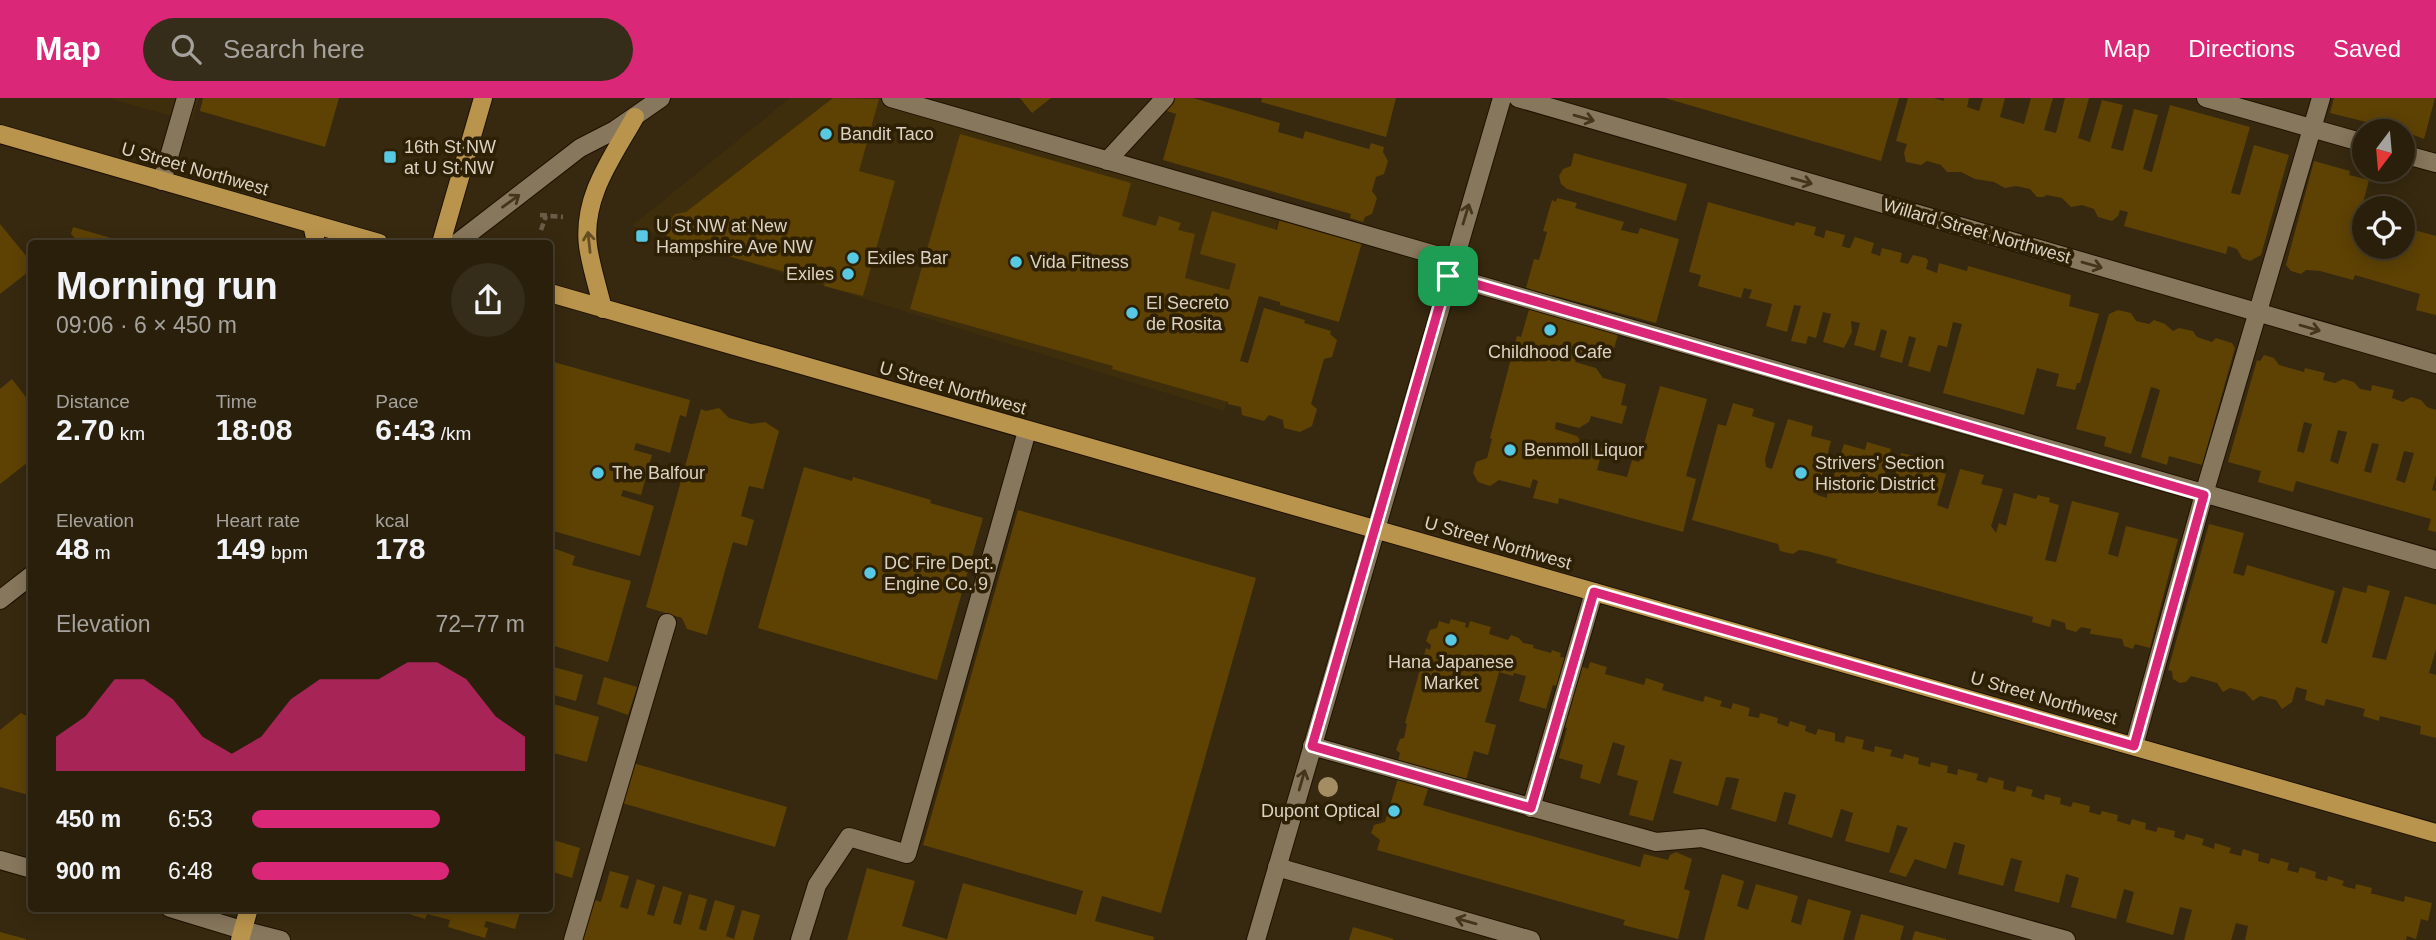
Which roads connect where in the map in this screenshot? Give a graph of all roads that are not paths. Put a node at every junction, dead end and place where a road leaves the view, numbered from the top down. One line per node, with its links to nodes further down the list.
1 (186, 98): 17 (street)
2 (483, 98): 21 (main road)
3 (661, 98): 10 (street)
4 (891, 98): 15 (street)
5 (1165, 98): 15 (street)
6 (1502, 98): 23 (street, one-way to 6)
7 (1518, 98): 26 (street, Willard Street Northwest, one-way to 26)
8 (2206, 98): 11 (street)
9 (2321, 98): 11 (street)
10 (635, 117): 22 (street, one-way to 10); 25 (main road, one-way to 10)
11 (2312, 128): 13 (street); 26 (street)
12 (0, 134): 17 (main road, U Street Northwest)
13 (2352, 140)
14 (2415, 157): 16 (street)
15 (1107, 161): 23 (street)
16 (2436, 163)
17 (162, 181): 18 (main road, U Street Northwest)
18 (312, 224): 19 (main road); 20 (main road, U Street Northwest)
19 (315, 240)
20 (368, 240)
21 (442, 240)
22 (461, 240)
23 (1450, 268): 29 (street); 30 (street)
24 (553, 294): 25 (main road, U Street Northwest)
25 (603, 309): 28 (main road, U Street Northwest)
26 (2258, 313): 27 (street, Willard Street Northwest, one-way to 27); 29 (street)
27 (2436, 364)
28 (1027, 431): 30 (main road, U Street Northwest); 48 (street)
29 (2204, 495): 31 (street); 37 (street)
30 (1374, 530): 33 (main road, U Street Northwest); 36 (street)
31 (2436, 560)
32 (28, 578): 34 (street)
33 (1594, 592): 37 (main road, U Street Northwest); 38 (street)
34 (0, 600)
35 (667, 623): 47 (street)
36 (1312, 746): 38 (street); 41 (street, one-way to 36)
37 (2134, 746): 39 (main road, U Street Northwest)
38 (1531, 808): 51 (street)
39 (2436, 833)
40 (0, 860): 42 (street)
41 (1277, 867): 49 (street); 50 (street, one-way to 41)
42 (28, 868)
43 (181, 912): 45 (street)
44 (247, 912): 45 (main road)
45 (241, 935): 46 (street)
46 (281, 940)
47 (573, 940)
48 (800, 940)
49 (1256, 940)
50 (1531, 940)
51 (2066, 940)

